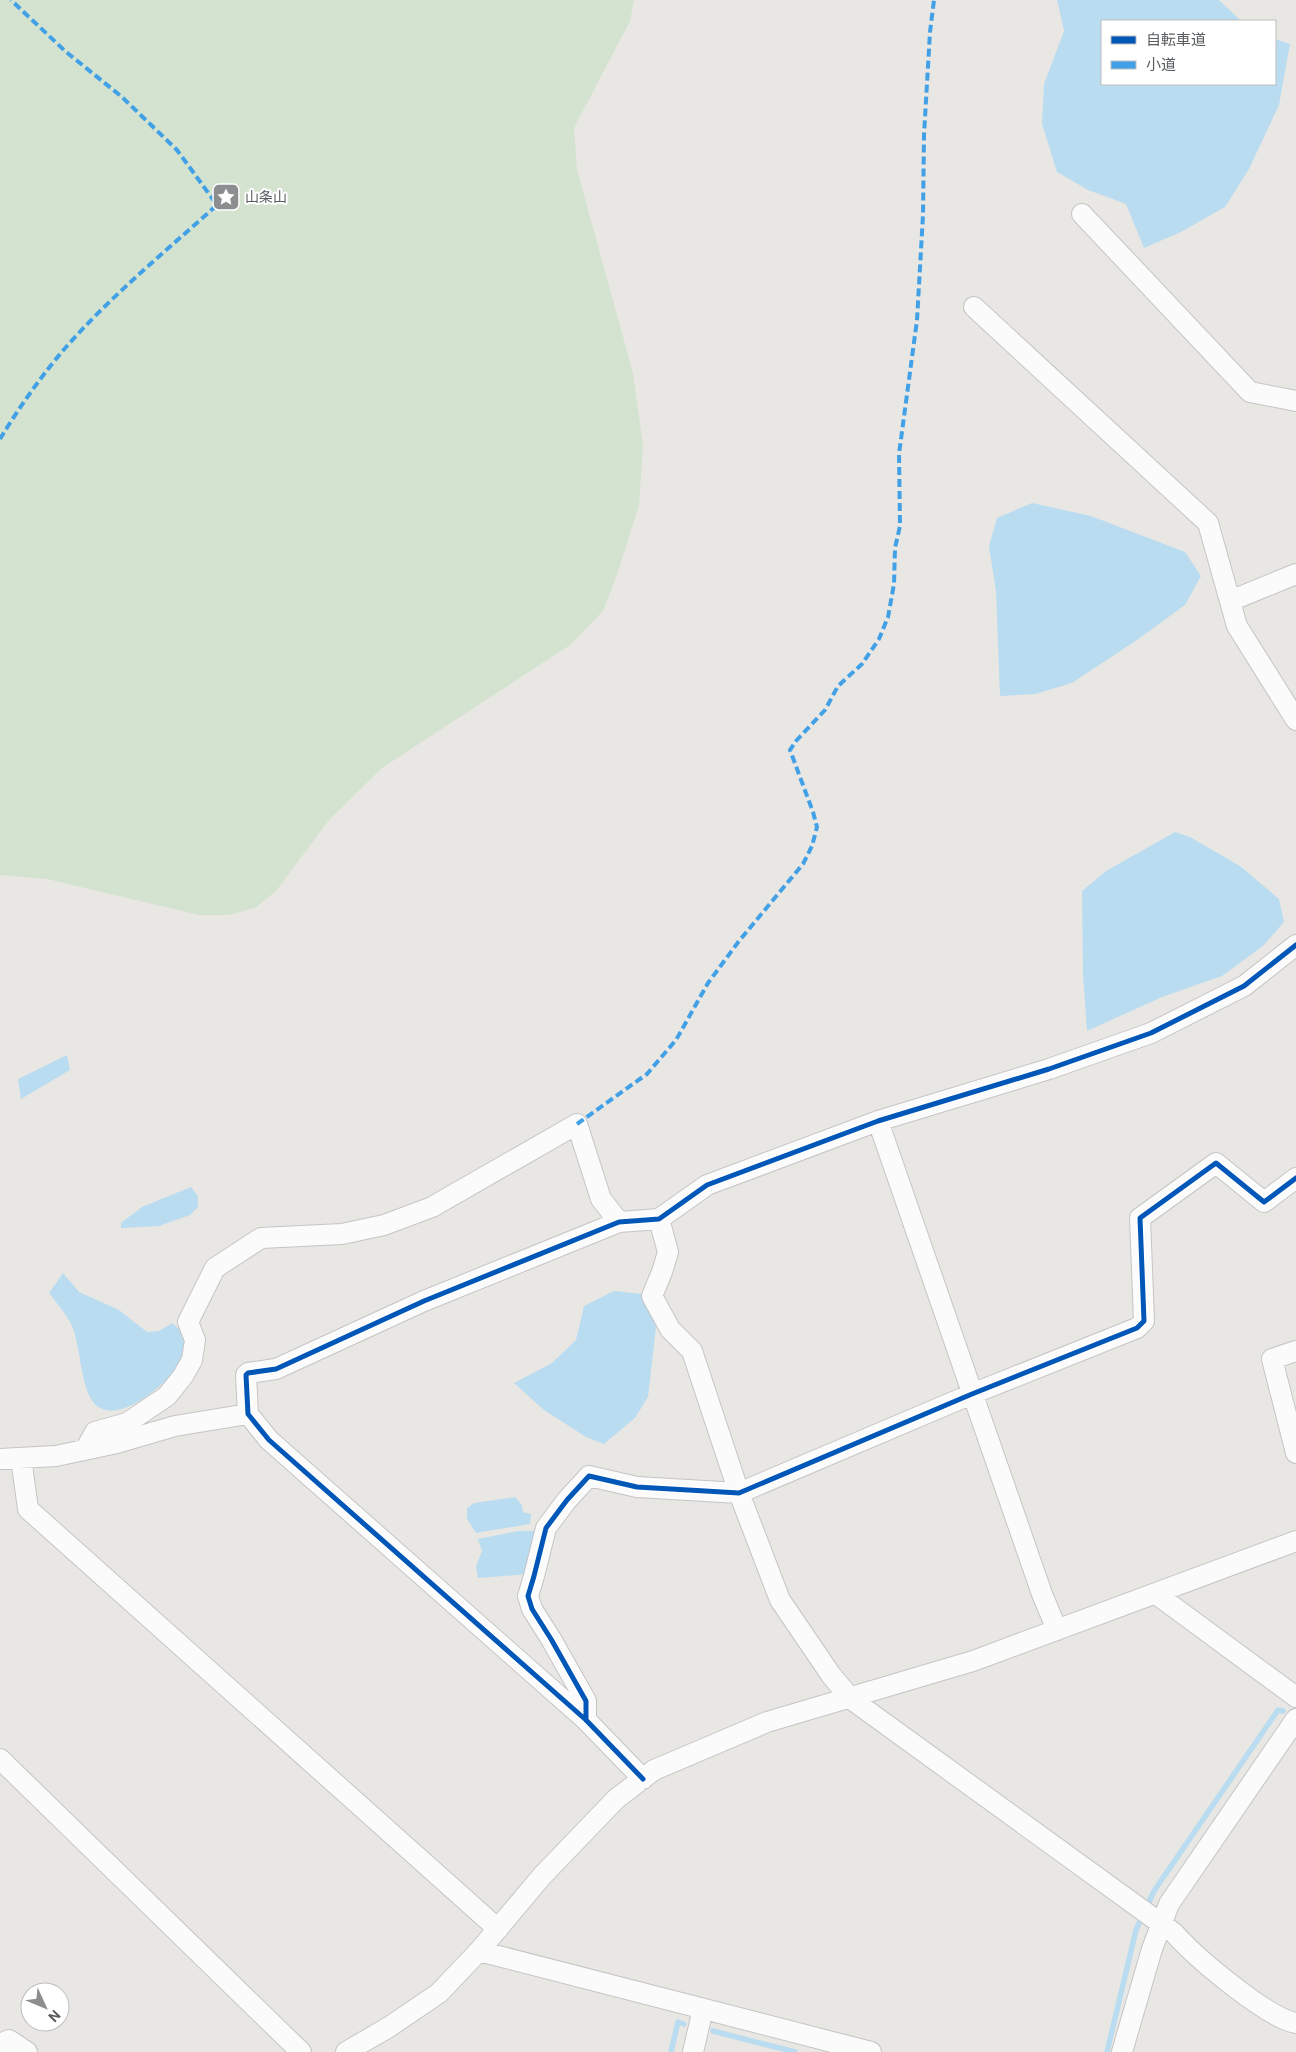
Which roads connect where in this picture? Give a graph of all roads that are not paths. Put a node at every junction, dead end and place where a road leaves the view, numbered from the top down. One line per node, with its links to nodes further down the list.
1 (1082, 214): 3 (street)
2 (974, 307): 5 (street)
3 (1296, 401)
4 (1296, 574): 5 (street)
5 (1230, 601): 6 (street)
6 (1296, 720)
7 (1296, 946): 8 (street)
8 (878, 1121): 10 (street); 13 (street)
9 (1296, 1178): 13 (street)
10 (659, 1219): 11 (street); 19 (street)
11 (619, 1222): 14 (street); 15 (street)
12 (1296, 1351): 16 (street)
13 (972, 1394): 19 (street); 22 (street)
14 (248, 1414): 15 (street); 26 (street)
15 (85, 1450): 17 (street)
16 (1296, 1453)
17 (21, 1458): 18 (street); 30 (street)
18 (0, 1459)
19 (739, 1493): 24 (street); 26 (street)
20 (1296, 1541): 21 (street)
21 (1156, 1594): 22 (street); 23 (street)
22 (1057, 1630): 24 (street)
23 (1296, 1697)
24 (851, 1699): 28 (street); 29 (street)
25 (1296, 1719): 29 (street)
26 (586, 1720): 28 (street)
27 (0, 1759): 36 (street)
28 (643, 1778): 30 (street)
29 (1158, 1922): 33 (street); 40 (street)
30 (498, 1929): 31 (street)
31 (479, 1951): 32 (street); 37 (street)
32 (703, 2009): 38 (street); 39 (street)
33 (1296, 2022)
34 (0, 2044): 35 (street)
35 (27, 2052)
36 (301, 2052)
37 (346, 2052)
38 (693, 2052)
39 (871, 2052)
40 (1122, 2052)

